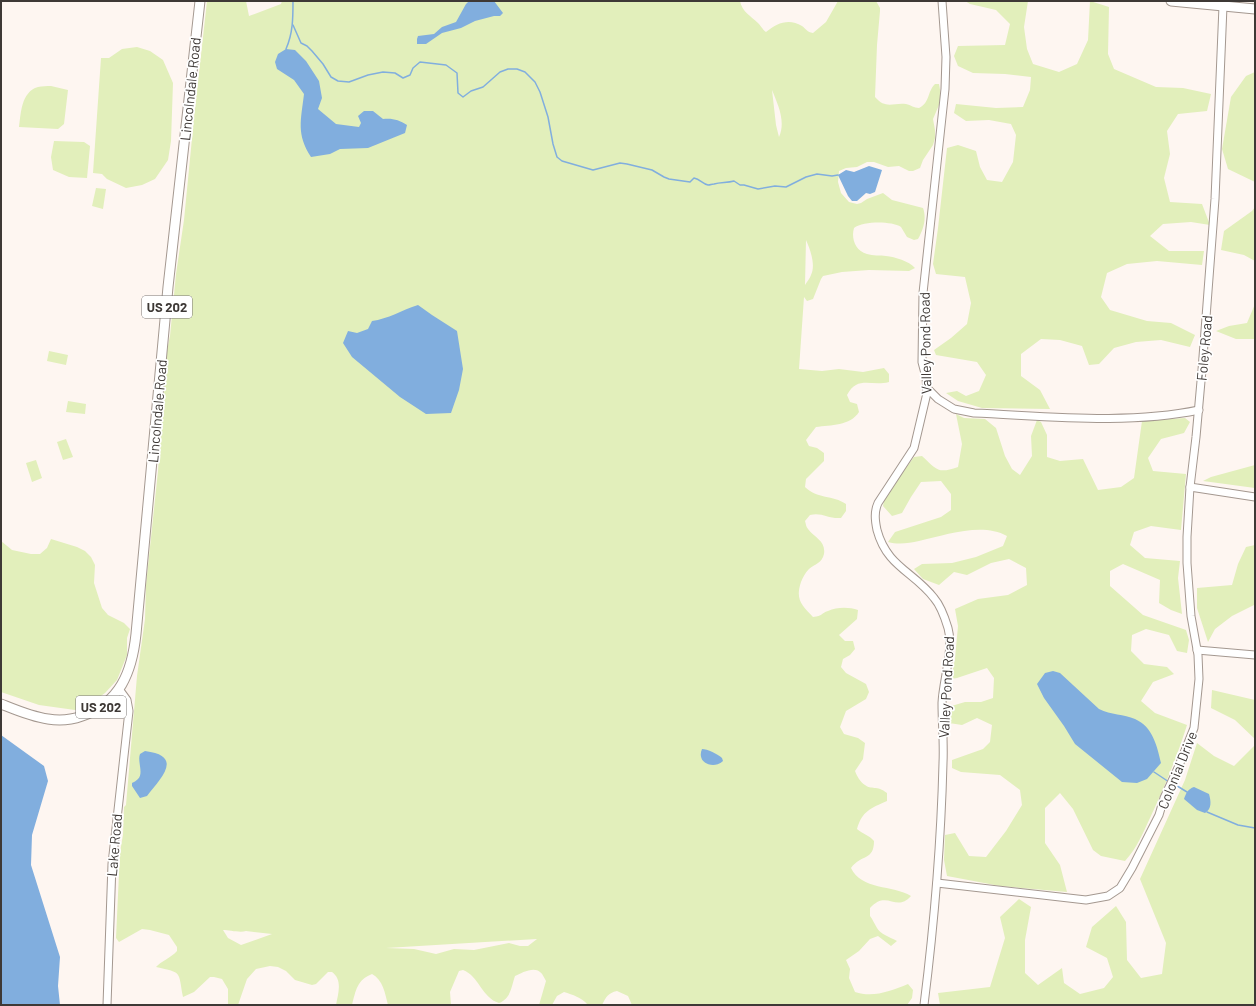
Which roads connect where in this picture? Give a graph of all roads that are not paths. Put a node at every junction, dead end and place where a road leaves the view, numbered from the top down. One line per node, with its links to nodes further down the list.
1 (200, 1): 12 (main road, Lincolndale Road / US 202)
2 (942, 1): 6 (street, Valley Pond Road)
3 (1171, 1): 4 (main road)
4 (1223, 6): 5 (main road); 7 (street, Foley Road)
5 (1255, 9)
6 (927, 388): 7 (street); 14 (street, Valley Pond Road)
7 (1199, 410): 8 (street, Colonial Drive)
8 (1190, 487): 9 (street); 10 (street, Colonial Drive)
9 (1255, 497)
10 (1197, 650): 11 (street); 14 (street, Colonial Drive)
11 (1255, 655)
12 (119, 689): 13 (main road, Lincolndale Road / US 202); 15 (street, Lake Road)
13 (1, 704)
14 (937, 883): 16 (street, Valley Pond Road)
15 (107, 1005)
16 (924, 1005)

